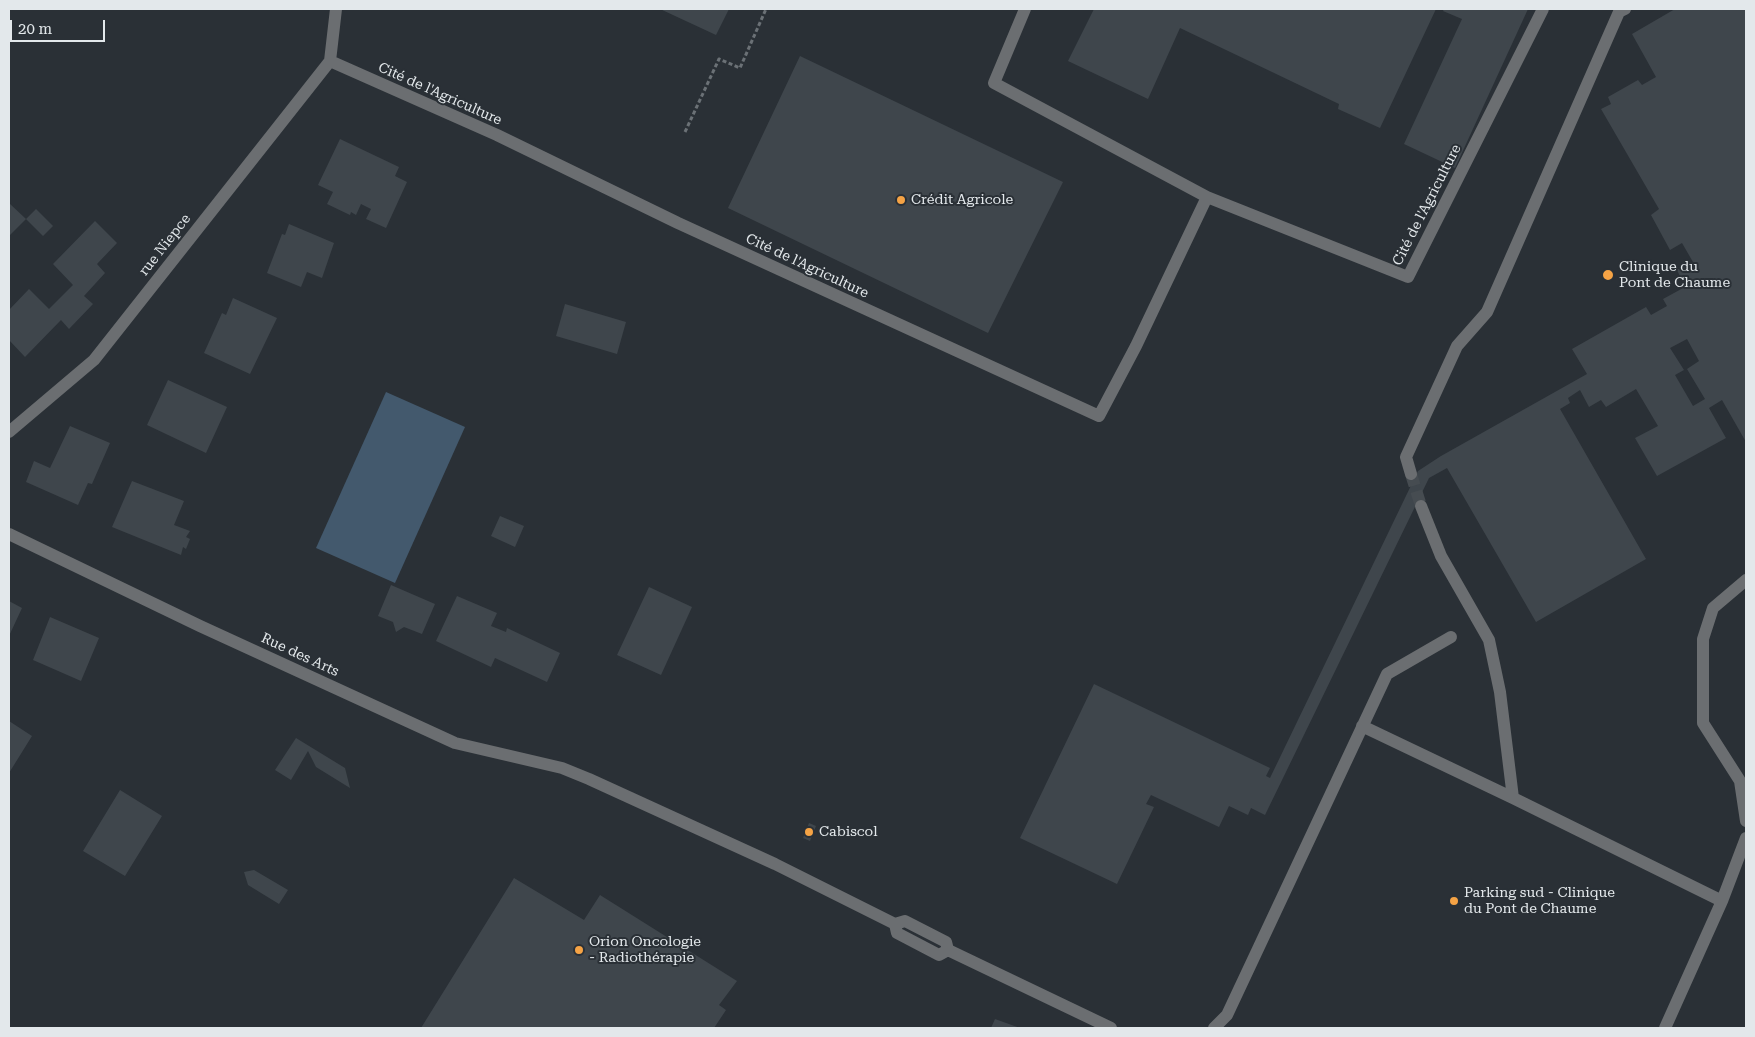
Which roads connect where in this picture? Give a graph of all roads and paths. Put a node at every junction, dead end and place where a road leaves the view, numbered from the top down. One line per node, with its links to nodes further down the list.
1 (336, 9): 6 (street)
2 (766, 9): 7 (path)
3 (1025, 9): 8 (street, Cité de l'Agriculture)
4 (1543, 9): 8 (street, Cité de l'Agriculture)
5 (1625, 9): 10 (street)
6 (330, 61): 8 (street, Cité de l'Agriculture); 9 (street, rue Niepce)
7 (685, 132)
8 (1207, 197)
9 (9, 432)
10 (1412, 474)
11 (1421, 506): 16 (street)
12 (9, 534): 20 (street, Rue des Arts)
13 (1746, 580): 17 (street)
14 (1451, 637): 15 (street)
15 (1362, 726): 16 (street); 21 (street)
16 (1513, 798): 19 (street)
17 (1746, 821)
18 (1746, 838): 19 (street)
19 (1722, 902): 22 (street)
20 (1111, 1028)
21 (1214, 1028)
22 (1665, 1028)

